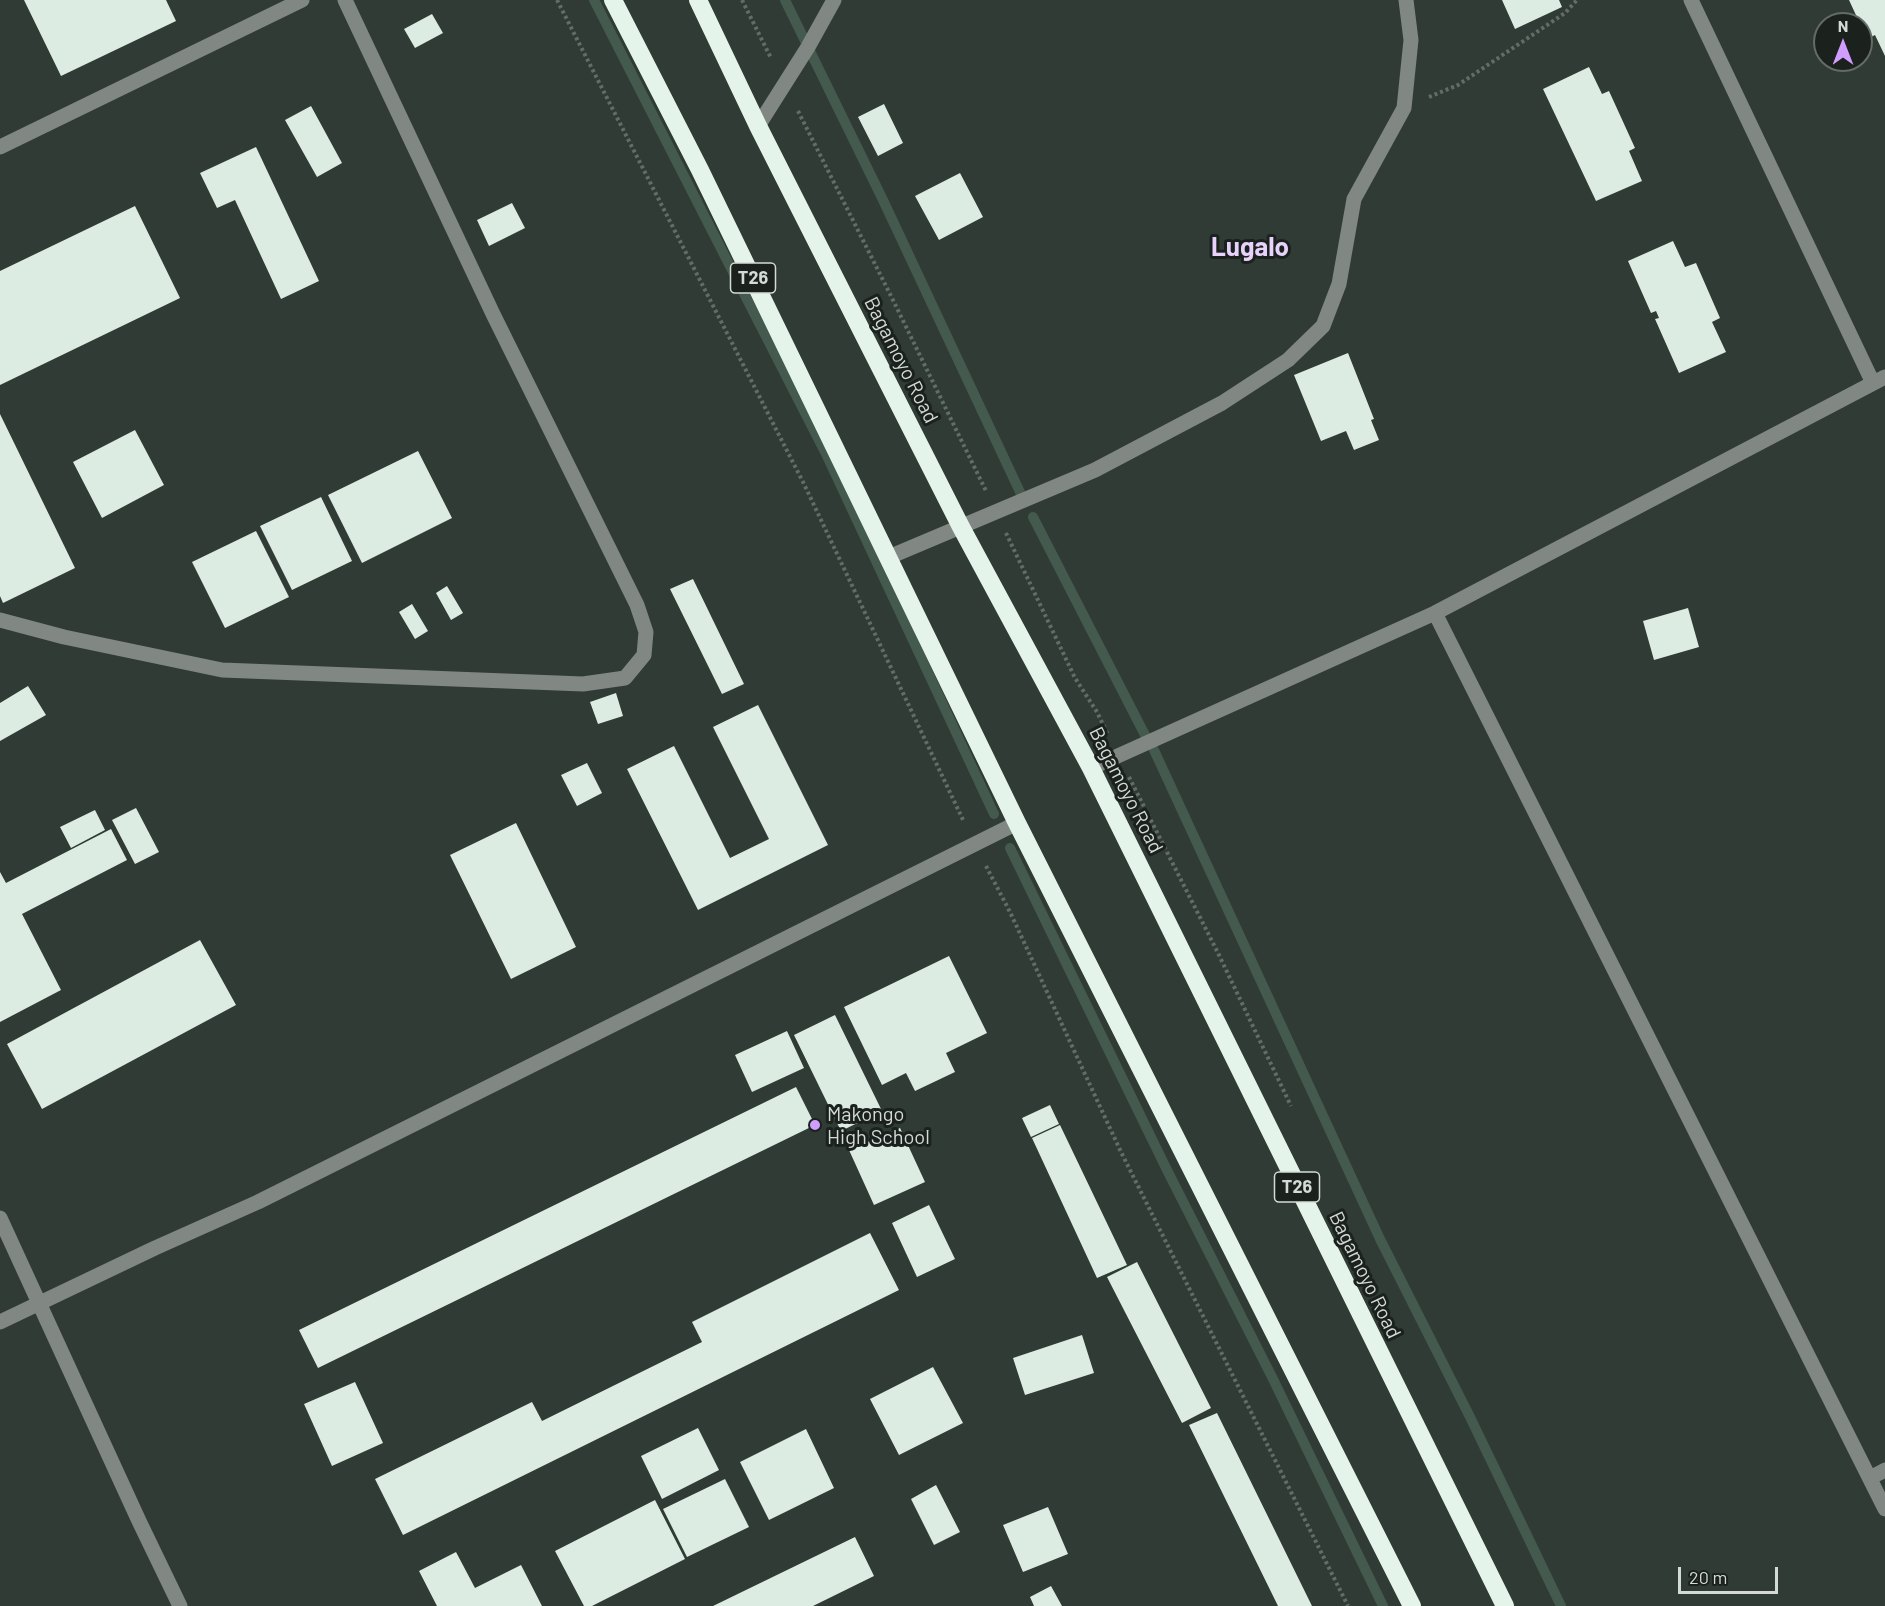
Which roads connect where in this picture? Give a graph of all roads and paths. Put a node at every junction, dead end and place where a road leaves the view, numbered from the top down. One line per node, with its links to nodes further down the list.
1 (302, 0): 14 (lane)
2 (345, 0): 20 (lane)
3 (557, 0): 24 (path)
4 (613, 0): 18 (highway, T26)
5 (698, 0): 13 (highway, Bagamoyo Road / T26)
6 (742, 0): 11 (path)
7 (834, 0): 11 (lane)
8 (1406, 0): 12 (lane)
9 (1577, 0): 12 (path)
10 (1691, 0): 15 (lane)
11 (785, 85): 13 (lane); 16 (path)
12 (1404, 108): 16 (lane)
13 (758, 126): 17 (highway, Bagamoyo Road / T26)
14 (0, 147)
15 (1879, 380): 19 (lane)
16 (997, 513): 17 (lane); 21 (path)
17 (961, 527): 18 (lane); 22 (highway, Bagamoyo Road / T26)
18 (889, 557): 23 (highway, T26)
19 (1435, 613): 21 (lane); 29 (lane)
20 (0, 620)
21 (1118, 755): 22 (lane)
22 (1091, 768): 34 (highway, Bagamoyo Road / T26)
23 (1017, 823): 24 (lane); 33 (highway, T26)
24 (974, 845): 26 (lane); 32 (path)
25 (0, 1218): 26 (lane)
26 (40, 1303): 27 (lane); 31 (lane)
27 (0, 1322)
28 (1885, 1470): 29 (lane)
29 (1870, 1478): 30 (lane)
30 (1885, 1509)
31 (180, 1606)
32 (1348, 1606)
33 (1412, 1606)
34 (1505, 1606)

